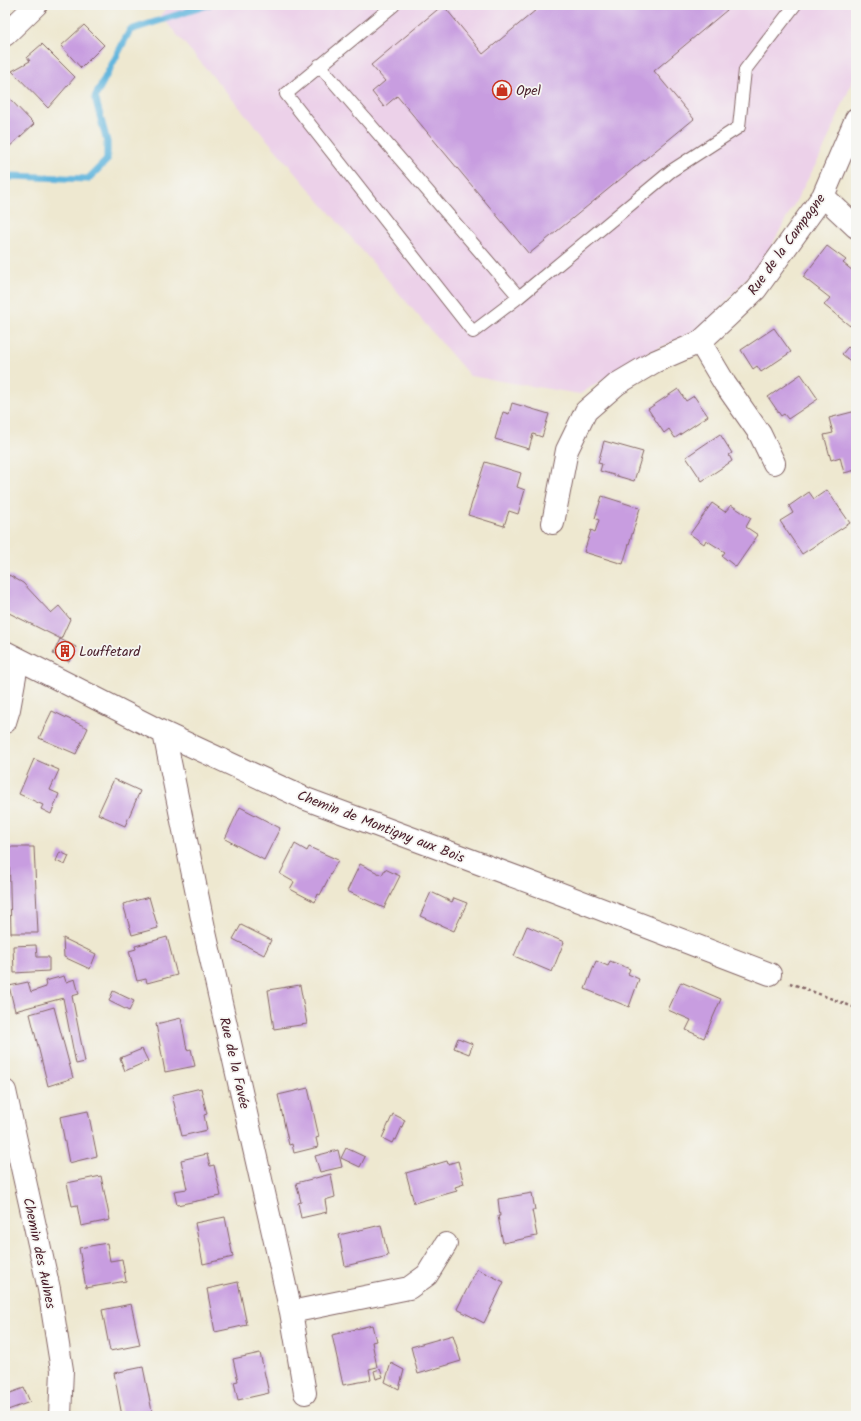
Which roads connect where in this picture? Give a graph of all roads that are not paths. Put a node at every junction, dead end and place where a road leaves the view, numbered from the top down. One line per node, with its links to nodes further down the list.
1 (36, 5): 4 (street)
2 (394, 5): 5 (lane)
3 (795, 5): 9 (lane)
4 (5, 35)
5 (319, 66): 9 (lane); 9 (lane)
6 (856, 119): 7 (street, Rue de la Campagne)
7 (823, 196): 8 (street); 10 (street, Rue de la Campagne)
8 (856, 227)
9 (519, 297)
10 (700, 342): 11 (street); 12 (street, Rue de la Campagne)
11 (774, 463)
12 (553, 523)
13 (11, 655): 14 (street); 15 (street, Chemin de Montigny aux Bois)
14 (5, 722)
15 (164, 733): 16 (street, Chemin de Montigny aux Bois); 19 (street, Rue de la Favée)
16 (770, 974)
17 (5, 1091): 21 (street, Chemin des Aulnes)
18 (446, 1244): 19 (street)
19 (291, 1312): 20 (street, Rue de la Favée)
20 (305, 1393)
21 (60, 1416)

